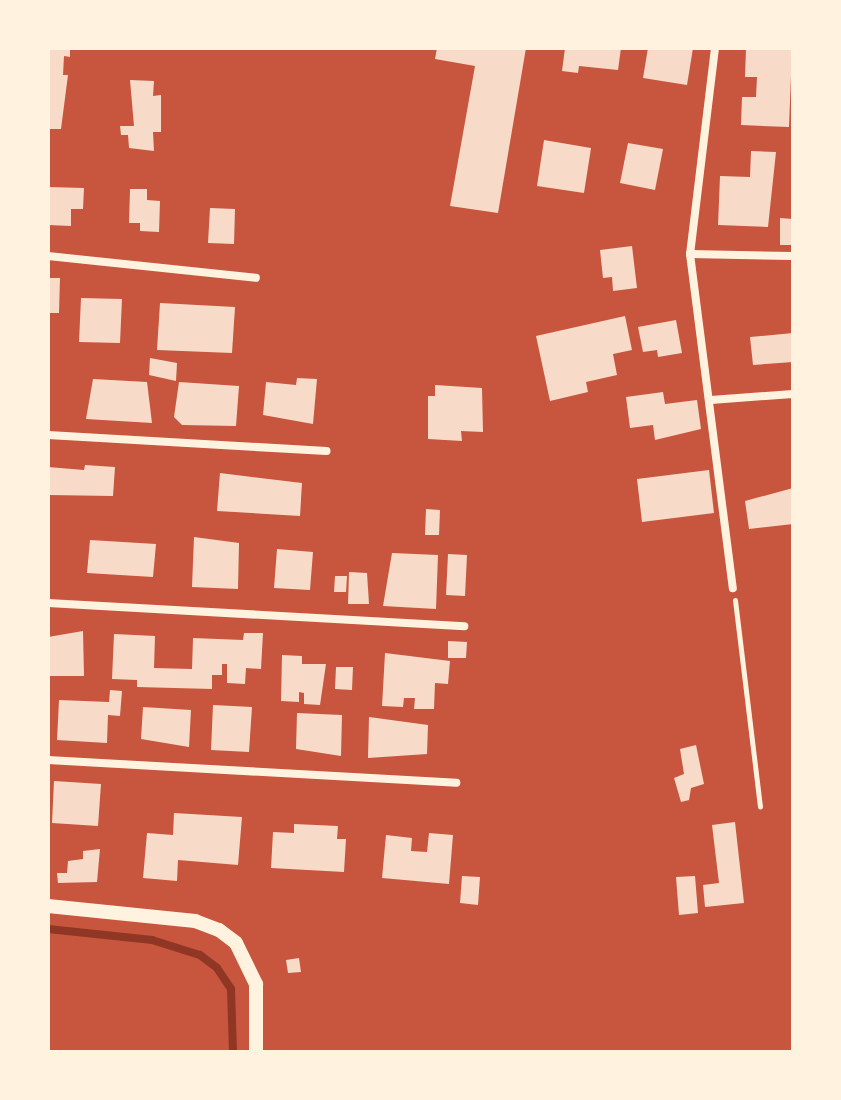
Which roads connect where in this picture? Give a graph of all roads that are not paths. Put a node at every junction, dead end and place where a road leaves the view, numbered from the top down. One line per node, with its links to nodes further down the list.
1 (715, 48): 2 (street)
2 (690, 254): 4 (street); 7 (street)
3 (48, 256): 5 (street)
4 (793, 256)
5 (256, 278)
6 (793, 394): 7 (street)
7 (711, 400): 10 (street)
8 (48, 435): 9 (street)
9 (327, 451)
10 (733, 588)
11 (48, 603): 12 (street)
12 (464, 626)
13 (48, 760): 14 (street)
14 (456, 783)
15 (48, 906): 16 (street)
16 (256, 1052)

